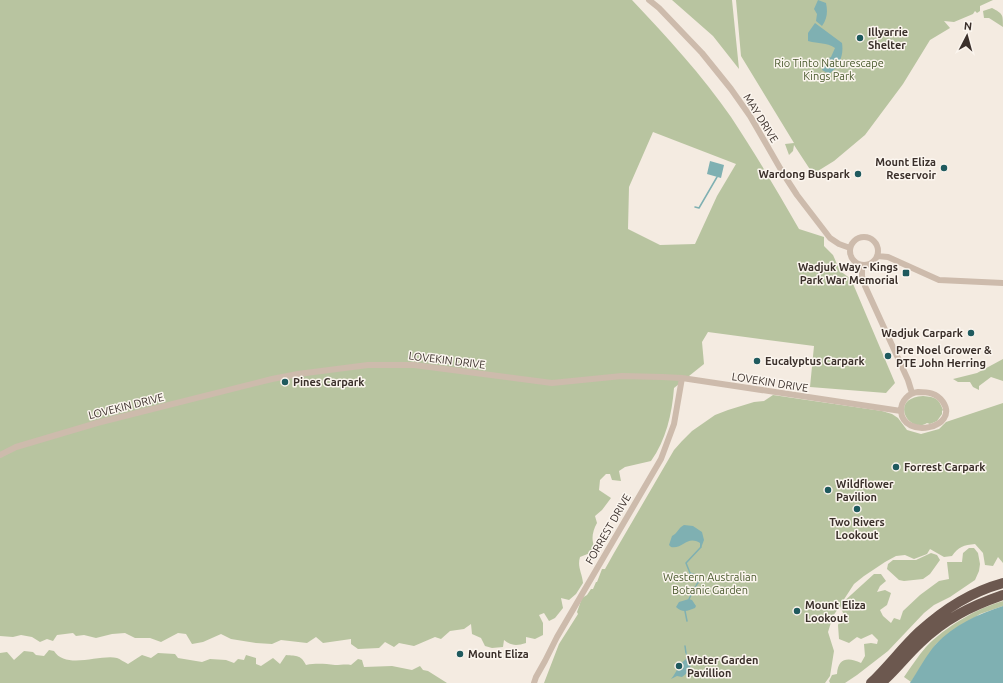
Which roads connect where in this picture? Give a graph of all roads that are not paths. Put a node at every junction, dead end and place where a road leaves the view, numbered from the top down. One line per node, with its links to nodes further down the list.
1 (649, 0): 2 (street, MAY DRIVE)
2 (850, 248): 3 (street); 4 (street)
3 (877, 256): 4 (street); 5 (street)
4 (862, 265): 7 (street)
5 (1003, 284)
6 (682, 378): 8 (street, LOVEKIN DRIVE); 9 (street, LOVEKIN DRIVE); 12 (street, FORREST DRIVE)
7 (912, 393): 8 (street); 8 (street)
8 (901, 411)
9 (0, 455)
10 (1003, 583): 13 (highway)
11 (1003, 596): 14 (highway)
12 (534, 683)
13 (870, 683)
14 (881, 683)

